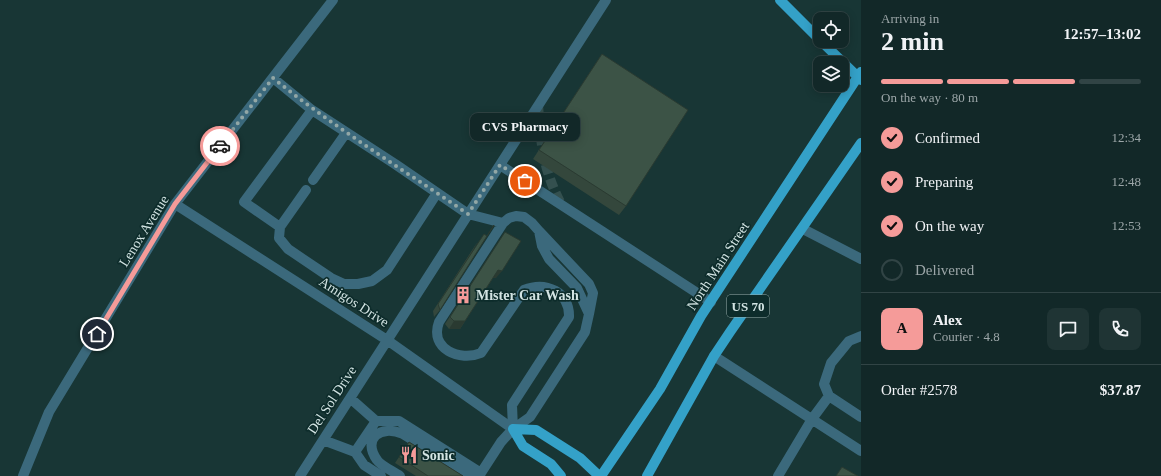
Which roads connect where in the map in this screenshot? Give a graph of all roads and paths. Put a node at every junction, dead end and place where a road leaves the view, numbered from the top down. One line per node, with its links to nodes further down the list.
1 (333, 0): 7 (street, Lenox Avenue)
2 (606, 0): 11 (street, Del Sol Drive)
3 (781, 1): 4 (main road)
4 (813, 34)
5 (828, 48): 6 (main road)
6 (860, 77): 21 (main road, North Main Street / US 70)
7 (273, 78): 8 (street); 15 (street, Lenox Avenue)
8 (312, 110): 9 (street); 18 (street)
9 (346, 133): 12 (street); 14 (street)
10 (861, 143): 19 (main road, US 70)
11 (500, 165): 16 (street, Del Sol Drive); 21 (street)
12 (313, 180)
13 (306, 190): 18 (street)
14 (437, 193): 16 (street); 18 (street)
15 (175, 204): 23 (street, Amigos Drive); 35 (street, Lenox Avenue)
16 (468, 214): 17 (street); 23 (street, Del Sol Drive)
17 (503, 223): 30 (street); 30 (street)
18 (280, 227)
19 (803, 229): 20 (street); 24 (main road, US 70)
20 (861, 259)
21 (711, 302): 41 (main road, North Main Street / US 70)
22 (861, 336): 25 (street)
23 (387, 340): 26 (street, Del Sol Drive); 30 (street, Amigos Drive)
24 (714, 356): 28 (street); 42 (main road, US 70)
25 (829, 396): 27 (street); 28 (street)
26 (350, 398): 29 (street); 31 (street, Del Sol Drive)
27 (861, 417)
28 (812, 419): 32 (street); 43 (street)
29 (376, 421): 33 (street); 34 (street)
30 (513, 429): 34 (street); 40 (main road); 41 (main road)
31 (323, 440): 33 (street); 36 (street, Del Sol Drive)
32 (861, 451)
33 (355, 452): 37 (street)
34 (480, 474)
35 (23, 476)
36 (300, 476)
37 (381, 476)
38 (400, 476): 39 (street)
39 (471, 476)
40 (561, 476)
41 (600, 476)
42 (647, 476)
43 (778, 476)

